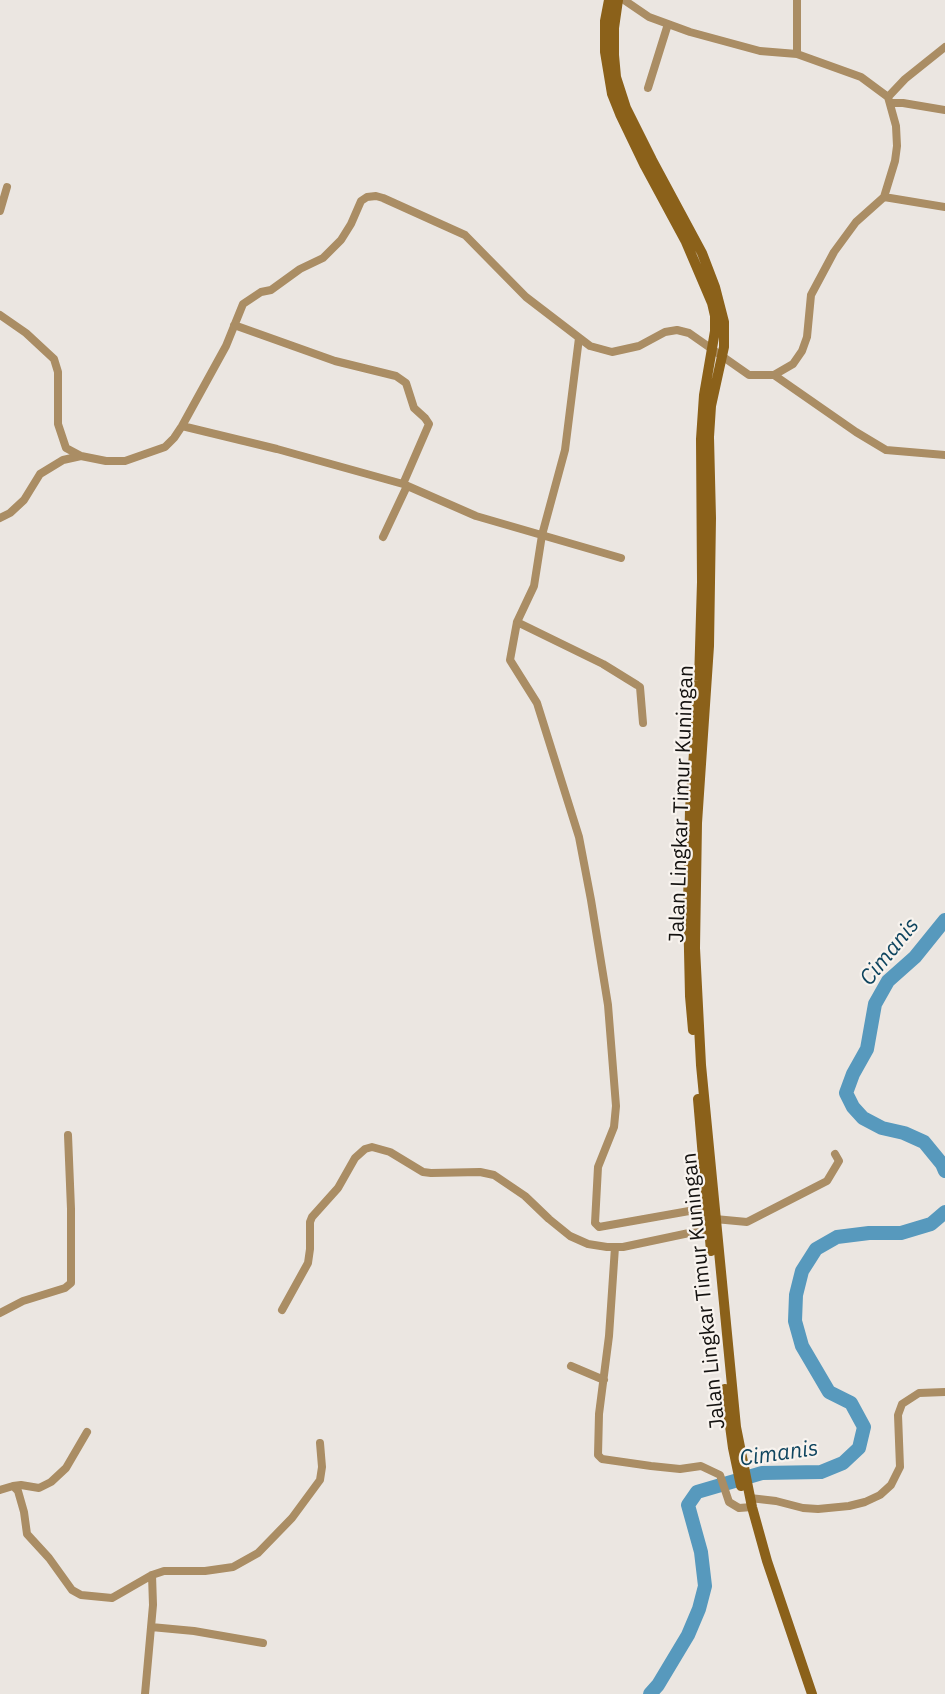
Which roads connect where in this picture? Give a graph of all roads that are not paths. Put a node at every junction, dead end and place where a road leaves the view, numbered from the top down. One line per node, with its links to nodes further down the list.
1 (609, 0): 18 (main road, Jalan Lingkar Timur Kuningan)
2 (618, 0): 19 (main road, Jalan Lingkar Timur Kuningan)
3 (624, 0): 5 (street)
4 (797, 0): 7 (street)
5 (668, 24): 7 (street); 8 (street)
6 (945, 47): 9 (street)
7 (797, 54): 9 (street)
8 (648, 88)
9 (889, 100): 10 (street); 12 (street)
10 (945, 110)
11 (7, 188): 14 (street)
12 (884, 197): 13 (street); 20 (street)
13 (945, 207)
14 (0, 211)
15 (0, 315): 23 (street)
16 (234, 325): 17 (street); 21 (street); 24 (street)
17 (579, 338): 18 (street); 26 (street)
18 (713, 349): 19 (street); 33 (main road, Jalan Lingkar Timur Kuningan)
19 (722, 357): 20 (street); 34 (main road, Jalan Lingkar Timur Kuningan)
20 (774, 375): 22 (street)
21 (182, 426): 23 (street); 24 (street)
22 (945, 455)
23 (81, 456): 25 (street)
24 (405, 485): 26 (street); 27 (street)
25 (0, 518)
26 (542, 536): 28 (street); 29 (street)
27 (383, 537)
28 (621, 558)
29 (517, 622): 30 (street); 33 (street)
30 (643, 723)
31 (68, 1135): 38 (street)
32 (835, 1155): 34 (street)
33 (706, 1208): 35 (main road, Jalan Lingkar Timur Kuningan)
34 (715, 1219): 44 (main road, Jalan Lingkar Timur Kuningan)
35 (708, 1229): 36 (street); 44 (main road, Jalan Lingkar Timur Kuningan)
36 (615, 1247): 37 (street); 40 (street)
37 (282, 1310)
38 (0, 1313)
39 (571, 1366): 40 (street)
40 (604, 1380): 47 (street)
41 (945, 1392): 47 (street)
42 (87, 1432): 45 (street)
43 (320, 1443): 48 (street)
44 (740, 1465): 47 (main road, Jalan Lingkar Timur Kuningan)
45 (13, 1486): 46 (street); 48 (street)
46 (0, 1490)
47 (748, 1500): 52 (main road); 53 (main road, Jalan Lingkar Timur Kuningan)
48 (152, 1575): 49 (street)
49 (151, 1627): 50 (street); 51 (street)
50 (263, 1643)
51 (145, 1694)
52 (805, 1694)
53 (812, 1694)

